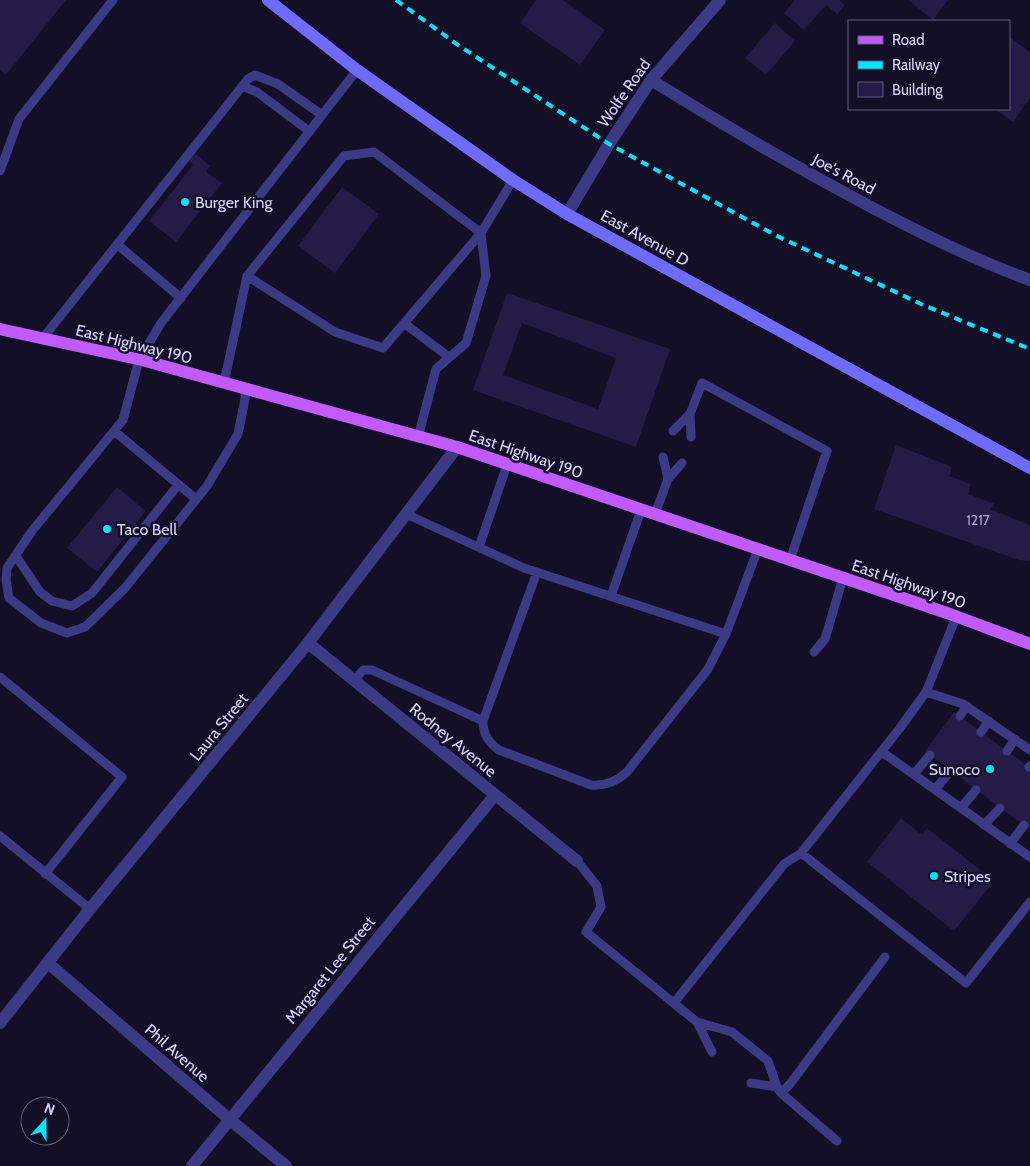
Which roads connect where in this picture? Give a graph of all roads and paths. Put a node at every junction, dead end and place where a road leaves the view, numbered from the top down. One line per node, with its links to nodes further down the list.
1 (113, 0): 9 (lane)
2 (268, 0): 4 (main road, East Avenue D)
3 (720, 0): 5 (street, Wolfe Road)
4 (357, 70): 7 (lane); 10 (main road, East Avenue D)
5 (650, 80): 11 (street, Wolfe Road); 15 (street, Joe's Road)
6 (242, 86): 7 (lane); 8 (lane); 13 (lane)
7 (322, 115): 8 (lane)
8 (309, 132): 16 (lane)
9 (0, 171)
10 (513, 180): 11 (main road, East Avenue D); 12 (lane)
11 (567, 214): 33 (main road, East Avenue D)
12 (481, 233): 14 (lane); 17 (lane); 20 (lane)
13 (118, 245): 16 (lane); 19 (lane)
14 (247, 276): 17 (lane); 22 (lane)
15 (1030, 280)
16 (181, 298): 21 (lane)
17 (405, 324): 20 (lane)
18 (0, 329): 19 (main road, East Highway 190)
19 (43, 338): 21 (main road, East Highway 190)
20 (449, 357): 27 (lane)
21 (139, 360): 22 (main road, East Highway 190); 25 (lane)
22 (224, 383): 23 (main road, East Highway 190)
23 (247, 389): 27 (main road, East Highway 190); 36 (lane)
24 (690, 414): 26 (lane); 28 (lane); 43 (lane)
25 (114, 431): 35 (lane); 42 (lane)
26 (674, 431)
27 (418, 437): 29 (main road, East Highway 190)
28 (691, 437)
29 (457, 447): 32 (main road, East Highway 190); 38 (street, Laura Street)
30 (663, 457): 34 (lane)
31 (682, 463): 34 (lane)
32 (507, 465): 37 (main road, East Highway 190); 40 (lane)
33 (1030, 468)
34 (668, 479): 39 (lane)
35 (178, 485): 36 (lane); 42 (lane)
36 (196, 499): 42 (lane)
37 (641, 510): 39 (main road, East Highway 190); 46 (lane)
38 (406, 514): 40 (lane); 49 (street, Laura Street)
39 (655, 514): 41 (main road, East Highway 190)
40 (479, 547): 44 (lane)
41 (758, 549): 43 (main road, East Highway 190); 48 (lane)
42 (16, 556)
43 (790, 560): 45 (main road, East Highway 190)
44 (537, 572): 46 (lane); 57 (lane)
45 (843, 578): 47 (main road, East Highway 190); 51 (lane)
46 (611, 596): 48 (lane)
47 (956, 617): 50 (main road, East Highway 190); 54 (lane)
48 (726, 634): 57 (lane)
49 (308, 643): 53 (street, Rodney Avenue); 81 (street, Laura Street)
50 (1030, 644)
51 (814, 652)
52 (0, 677): 79 (lane)
53 (354, 681): 57 (lane); 69 (street, Rodney Avenue)
54 (926, 692): 55 (lane); 63 (lane)
55 (967, 706): 56 (lane); 58 (lane)
56 (960, 716)
57 (483, 721)
58 (989, 722): 59 (lane); 60 (lane)
59 (981, 732)
60 (1015, 739): 61 (lane); 62 (lane)
61 (1030, 750)
62 (1007, 751)
63 (882, 752): 66 (lane); 76 (lane)
64 (930, 755): 66 (lane)
65 (951, 771): 67 (lane)
66 (914, 774): 67 (lane)
67 (935, 789): 70 (lane)
68 (976, 790): 70 (lane)
69 (495, 795): 78 (street, Rodney Avenue); 90 (street, Margaret Lee Street)
70 (961, 808): 72 (lane)
71 (1000, 808): 72 (lane)
72 (984, 825): 75 (lane)
73 (1024, 825): 75 (lane)
74 (0, 836): 79 (lane)
75 (1010, 844): 77 (lane)
76 (801, 853): 80 (lane); 84 (lane)
77 (1029, 855)
78 (577, 861): 84 (lane)
79 (45, 874): 81 (lane)
80 (1030, 902)
81 (90, 909): 83 (street, Laura Street)
82 (885, 957): 89 (lane)
83 (48, 963): 86 (street, Laura Street); 90 (street, Phil Avenue)
84 (674, 1003): 85 (lane)
85 (697, 1022): 87 (lane); 89 (lane)
86 (0, 1023)
87 (712, 1052)
88 (750, 1083): 89 (lane)
89 (779, 1090): 91 (lane)
90 (229, 1119): 92 (street, Margaret Lee Street); 93 (street, Phil Avenue)
91 (837, 1141)
92 (192, 1166)
93 (286, 1166)

